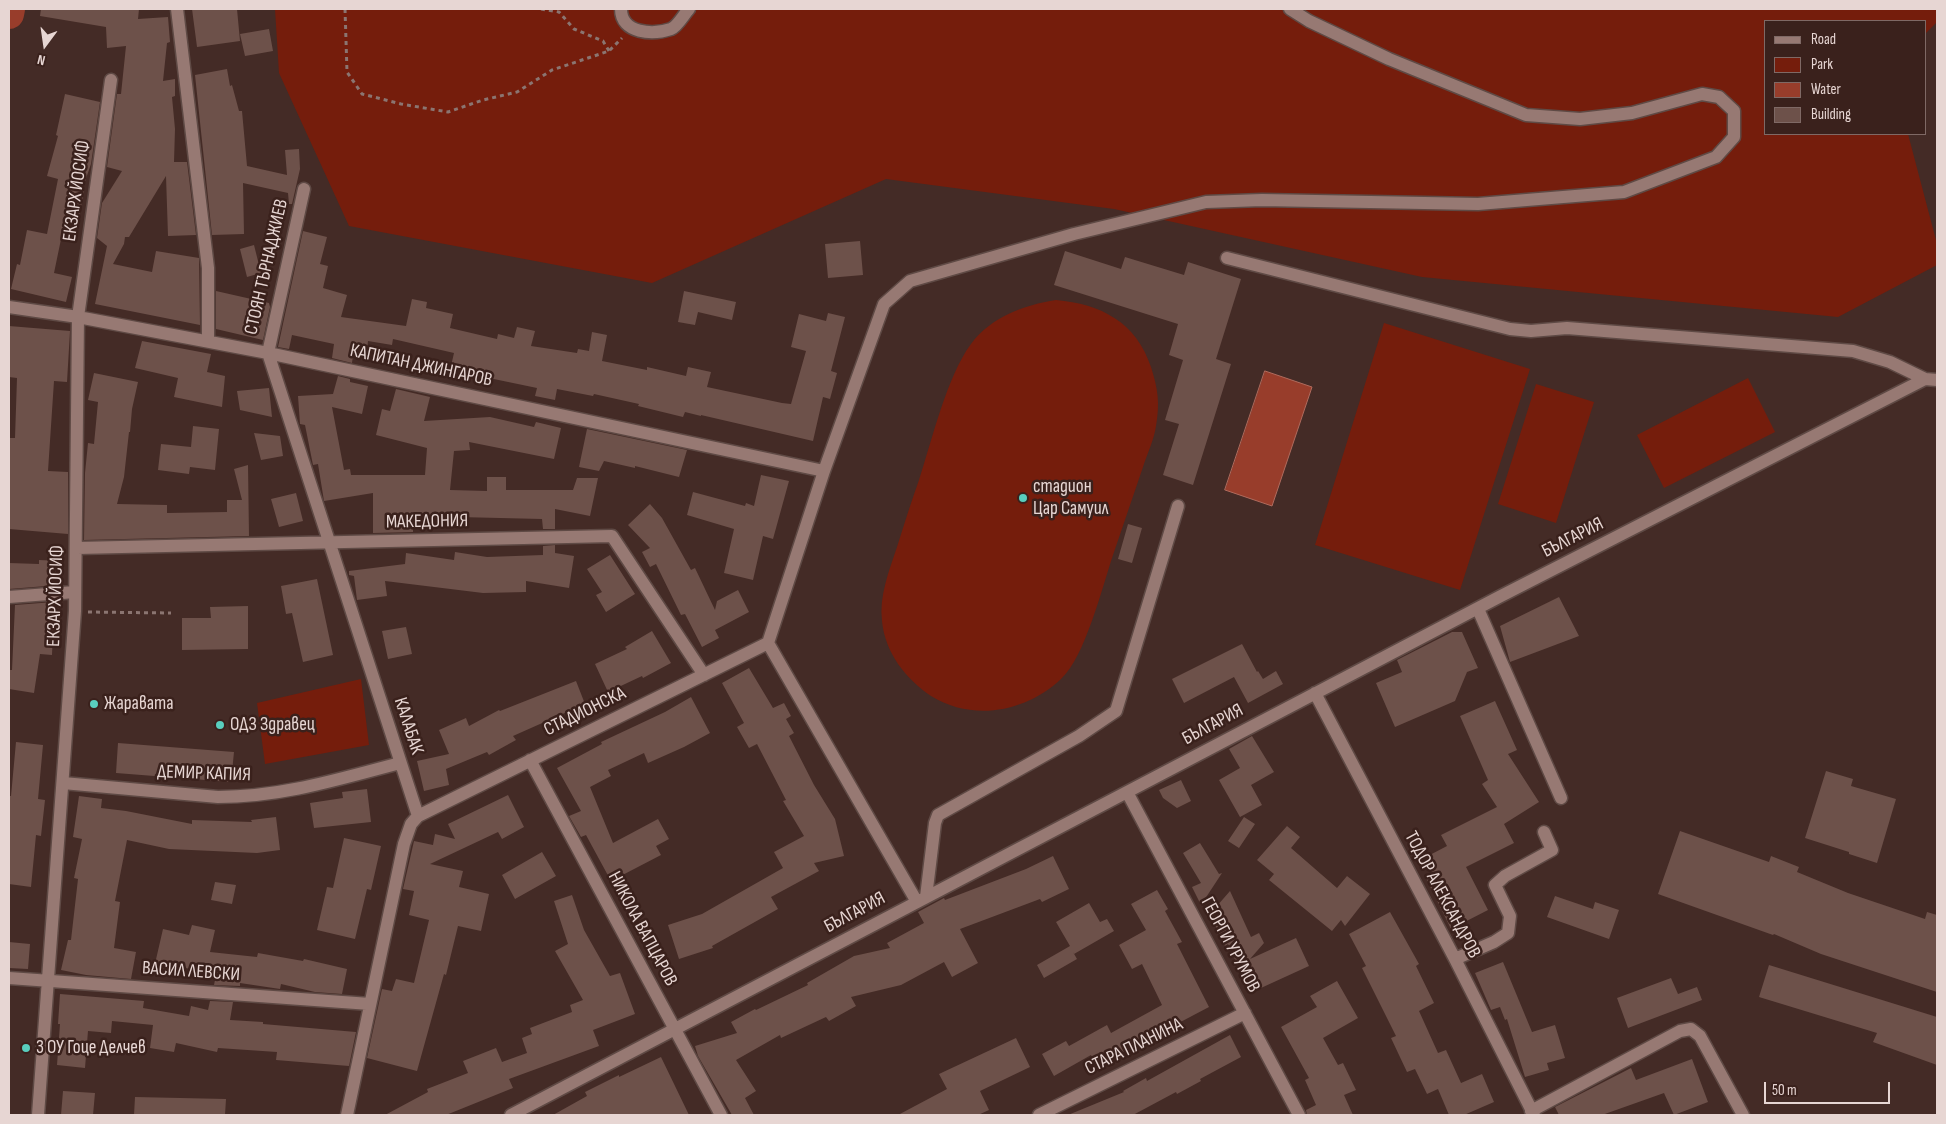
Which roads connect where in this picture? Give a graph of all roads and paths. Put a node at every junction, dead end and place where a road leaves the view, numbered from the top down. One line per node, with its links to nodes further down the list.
1 (177, 9): 14 (street)
2 (345, 9): 8 (path)
3 (542, 9): 8 (path)
4 (621, 9): 7 (street)
5 (689, 9): 7 (street)
6 (1290, 9): 17 (street)
7 (631, 28): 8 (path)
8 (609, 51)
9 (111, 80): 13 (street, ЕКЗАРХ ЙОСИФ)
10 (304, 189): 15 (street, СТОЯН ТЪРНАДЖИЕВ)
11 (1227, 258): 16 (street)
12 (9, 307): 13 (street, КАПИТАН ДЖИНГАРОВ)
13 (78, 317): 14 (street, КАПИТАН ДЖИНГАРОВ); 20 (street, ЕКЗАРХ ЙОСИФ)
14 (208, 341): 15 (street, КАПИТАН ДЖИНГАРОВ)
15 (268, 353): 17 (street, КАПИТАН ДЖИНГАРОВ); 19 (street, КАЛАБАК)
16 (1931, 380): 23 (street, БЪЛГАРИЯ)
17 (824, 471): 26 (street)
18 (1178, 506): 36 (street)
19 (329, 543): 20 (street, МАКЕДОНИЯ); 27 (street, МАКЕДОНИЯ); 30 (street, КАЛАБАК)
20 (77, 548): 21 (street, ЕКЗАРХ ЙОСИФ)
21 (75, 592): 22 (street); 24 (street, ЕКЗАРХ ЙОСИФ)
22 (9, 597)
23 (1478, 609): 28 (street, БЪЛГАРИЯ); 33 (street)
24 (75, 611): 25 (path); 31 (street, ЕКЗАРХ ЙОСИФ)
25 (170, 613)
26 (768, 643): 27 (street, СТАДИОНСКА); 36 (street)
27 (704, 675): 29 (street, СТАДИОНСКА)
28 (1315, 693): 32 (street, БЪЛГАРИЯ); 37 (street, ТОДОР АЛЕКСАНДРОВ)
29 (530, 760): 34 (street, СТАДИОНСКА); 42 (street, НИКОЛА ВАПЦАРОВ)
30 (400, 763): 31 (street, ДЕМИР КАПИЯ); 34 (street, КАЛАБАК)
31 (63, 783): 39 (street, ЕКЗАРХ ЙОСИФ)
32 (1127, 792): 36 (street, БЪЛГАРИЯ); 41 (street, ГЕОРГИ УРУМОВ)
33 (1561, 798)
34 (418, 816): 40 (street)
35 (1544, 832): 37 (street)
36 (921, 900): 42 (street, БЪЛГАРИЯ)
37 (1455, 959): 43 (street, ТОДОР АЛЕКСАНДРОВ)
38 (9, 978): 39 (street, ВАСИЛ ЛЕВСКИ)
39 (47, 980): 40 (street, ВАСИЛ ЛЕВСКИ); 44 (street, ЕКЗАРХ ЙОСИФ)
40 (370, 1004): 45 (street)
41 (1245, 1013): 48 (street, СТАРА ПЛАНИНА); 49 (street, ГЕОРГИ УРУМОВ)
42 (674, 1030): 46 (street, БЪЛГАРИЯ); 47 (street, НИКОЛА ВАПЦАРОВ)
43 (1532, 1113): 50 (street)
44 (38, 1115)
45 (347, 1115)
46 (511, 1115)
47 (721, 1115)
48 (1039, 1115)
49 (1299, 1115)
50 (1743, 1115)

